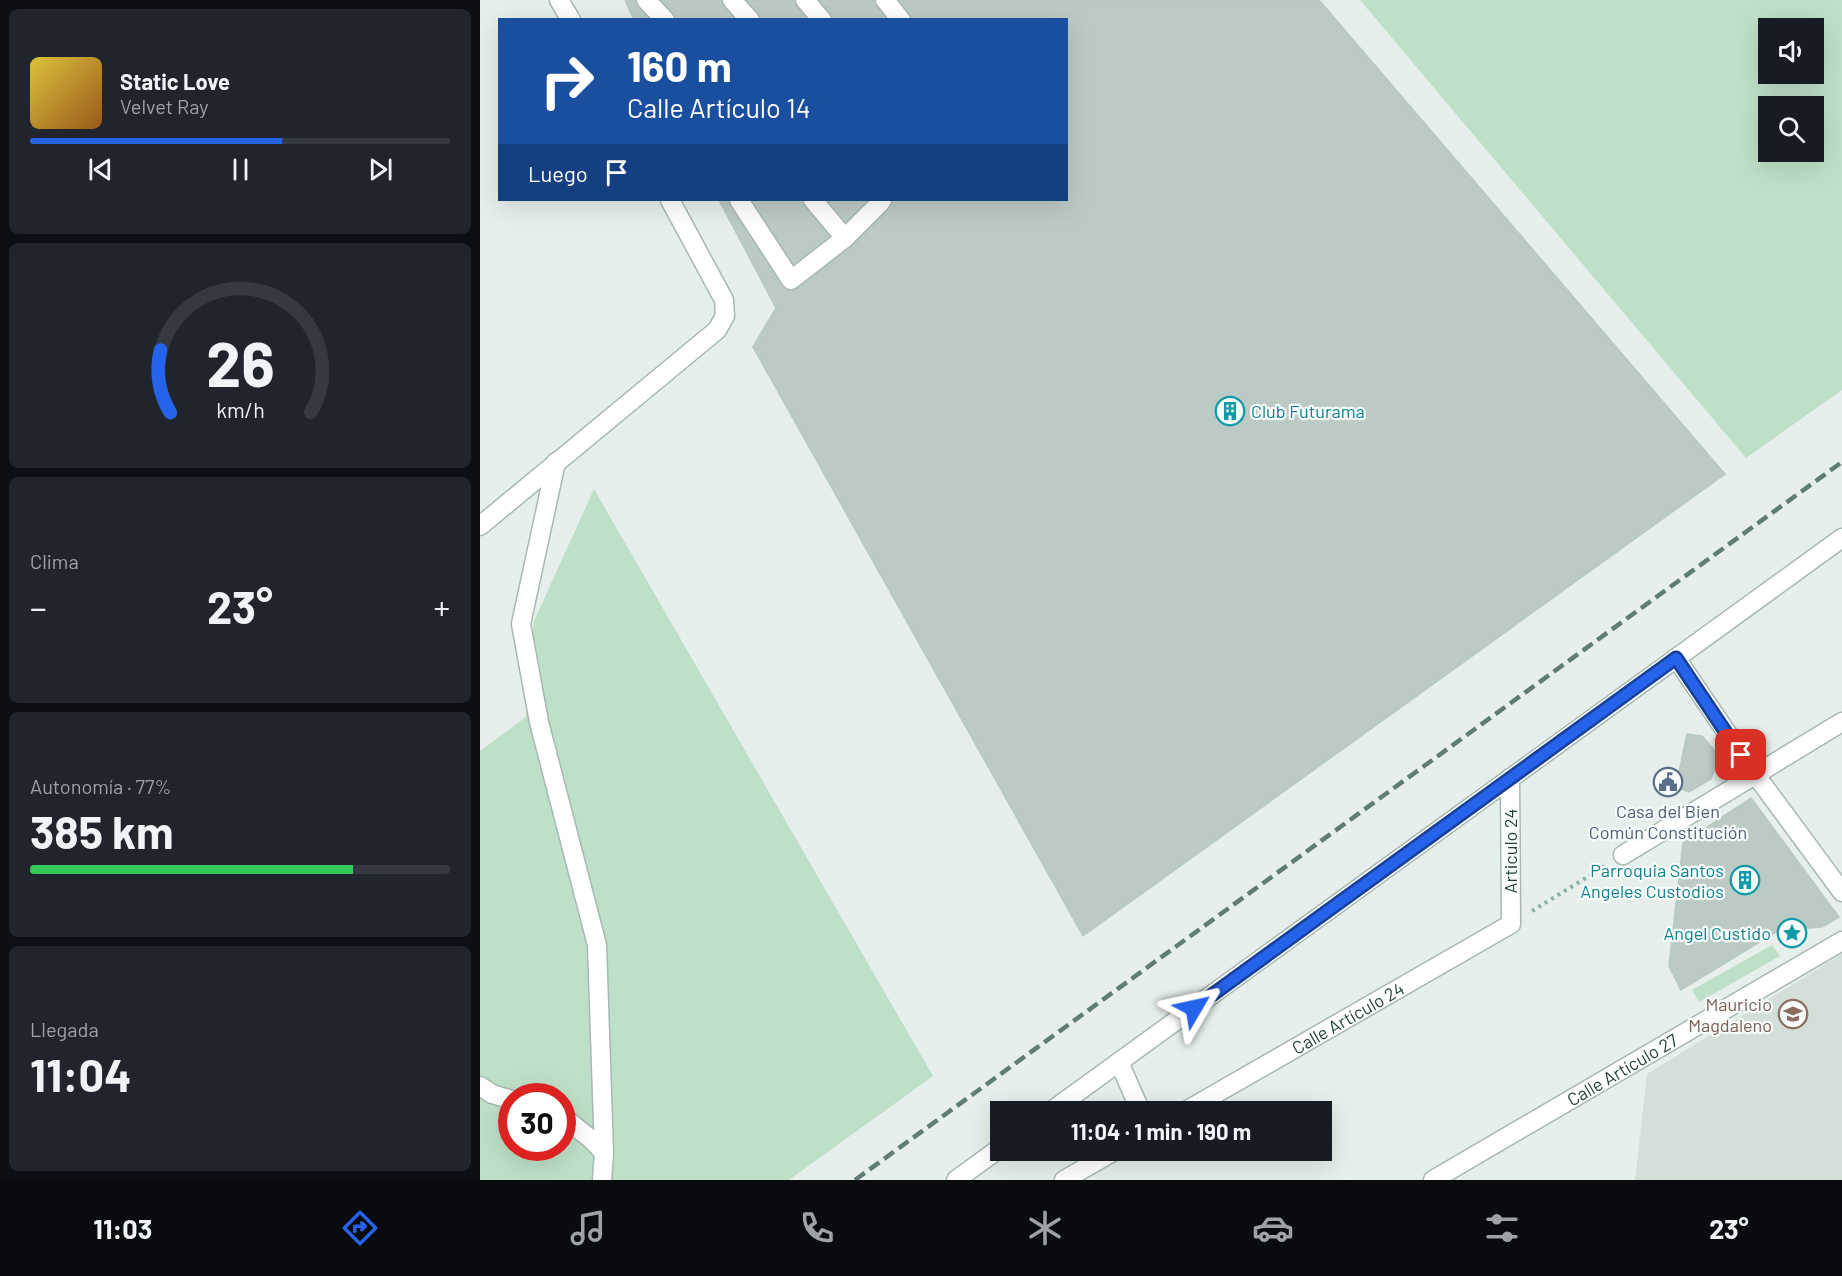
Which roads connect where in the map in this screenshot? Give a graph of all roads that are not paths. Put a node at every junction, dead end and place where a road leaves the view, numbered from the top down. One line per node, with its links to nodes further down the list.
1 (559, 0): 6 (street)
2 (646, 0): 7 (street)
3 (732, 0): 8 (street)
4 (805, 0): 9 (street)
5 (885, 0): 10 (street)
6 (569, 18)
7 (662, 18)
8 (748, 18)
9 (820, 18)
10 (899, 18)
11 (671, 201): 16 (street)
12 (741, 201): 15 (street)
13 (814, 201): 15 (street)
14 (881, 201): 15 (street)
15 (845, 238)
16 (556, 462): 17 (street); 34 (street)
17 (480, 526)
18 (1842, 538): 19 (street)
19 (1676, 658): 21 (street); 22 (street)
20 (1842, 722): 21 (street)
21 (1755, 774): 23 (street); 24 (street)
22 (1510, 778): 25 (street, Articulo 24); 27 (street)
23 (1623, 855)
24 (1842, 892)
25 (1511, 924): 32 (street, Calle Artículo 24)
26 (1842, 941): 40 (street, Calle Artículo 27)
27 (1119, 1062): 30 (street); 31 (street)
28 (480, 1086): 29 (street)
29 (498, 1096)
30 (1065, 1101)
31 (1136, 1101)
32 (1203, 1101)
33 (576, 1127): 34 (street)
34 (604, 1153): 37 (street)
35 (990, 1155): 38 (street)
36 (1097, 1161): 39 (street)
37 (602, 1180)
38 (956, 1180)
39 (1064, 1180)
40 (1433, 1180)

